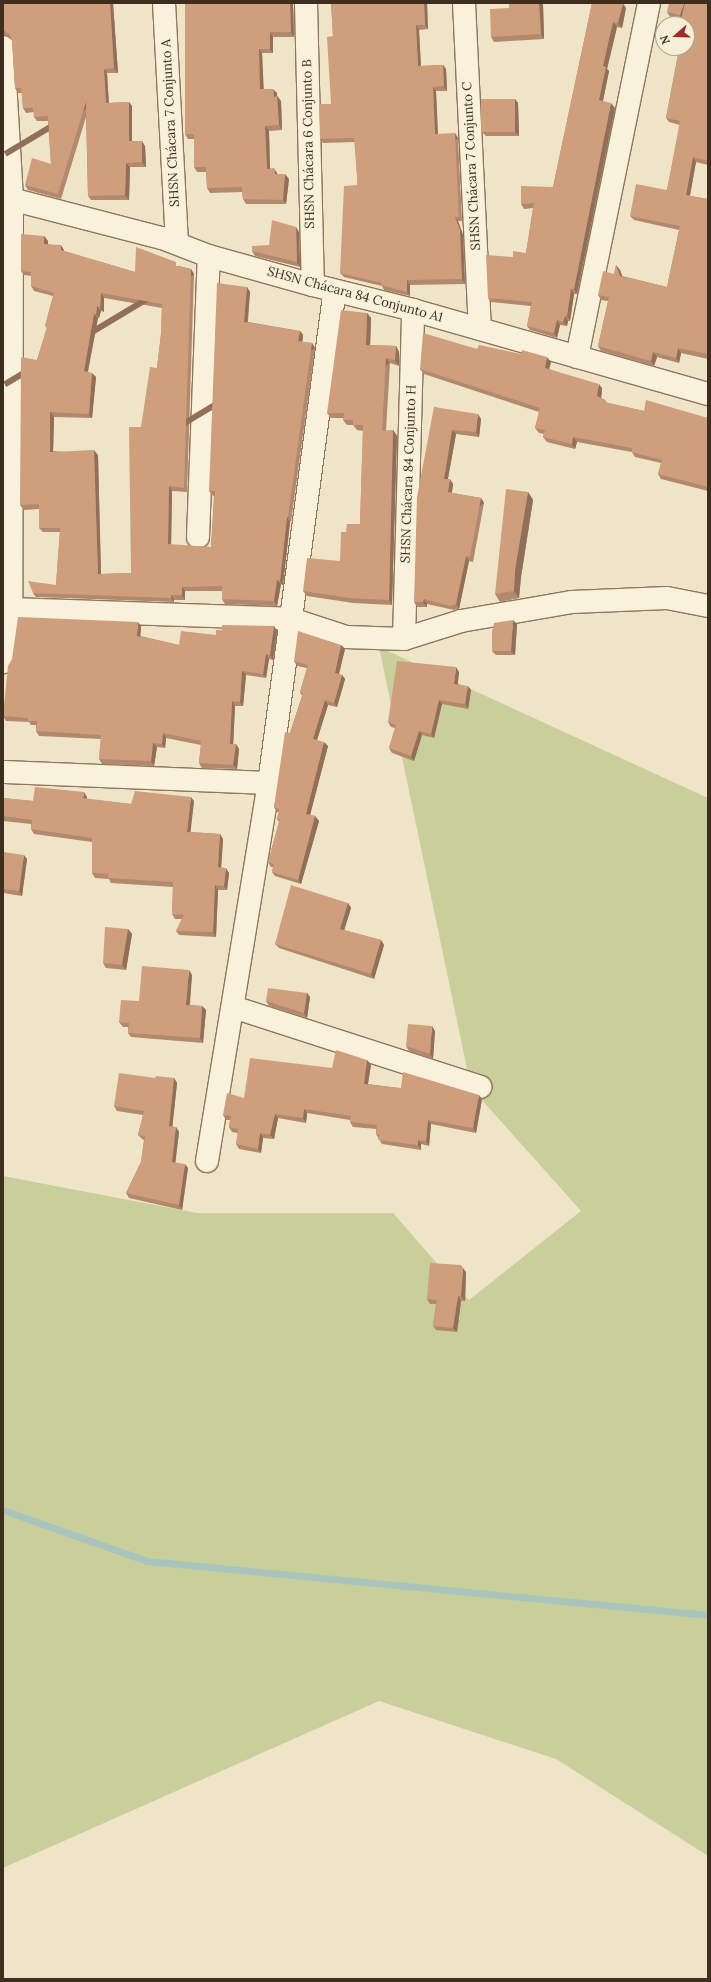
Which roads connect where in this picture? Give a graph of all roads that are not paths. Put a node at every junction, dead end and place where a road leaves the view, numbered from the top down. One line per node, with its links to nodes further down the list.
1 (164, 3): 7 (street, SHSN Chácara 7 Conjunto A)
2 (306, 3): 9 (street, SHSN Chácara 6 Conjunto B)
3 (464, 3): 12 (street, SHSN Chácara 7 Conjunto C)
4 (649, 3): 13 (street)
5 (3, 47): 6 (street)
6 (8, 199): 7 (street, SHSN Chácara 84 Conjunto A1); 16 (street)
7 (178, 244): 8 (street, SHSN Chácara 84 Conjunto A1)
8 (209, 256): 9 (street, SHSN Chácara 84 Conjunto A1); 15 (street)
9 (313, 285): 10 (street, SHSN Chácara 84 Conjunto A1)
10 (335, 291): 11 (street, SHSN Chácara 84 Conjunto A1); 19 (street)
11 (413, 310): 12 (street, SHSN Chácara 84 Conjunto A1); 20 (street, SHSN Chácara 84 Conjunto H)
12 (480, 329): 13 (street, SHSN Chácara 84 Conjunto A1)
13 (577, 357): 14 (street, SHSN Chácara 84 Conjunto A1)
14 (708, 394)
15 (198, 538)
16 (7, 586): 18 (street)
17 (708, 606): 20 (street)
18 (11, 609): 19 (street); 21 (street)
19 (291, 619): 20 (street); 23 (street)
20 (404, 639)
21 (3, 662)
22 (3, 772): 23 (street)
23 (269, 783): 24 (street)
24 (233, 1006): 25 (street); 26 (street)
25 (480, 1087)
26 (208, 1161)

